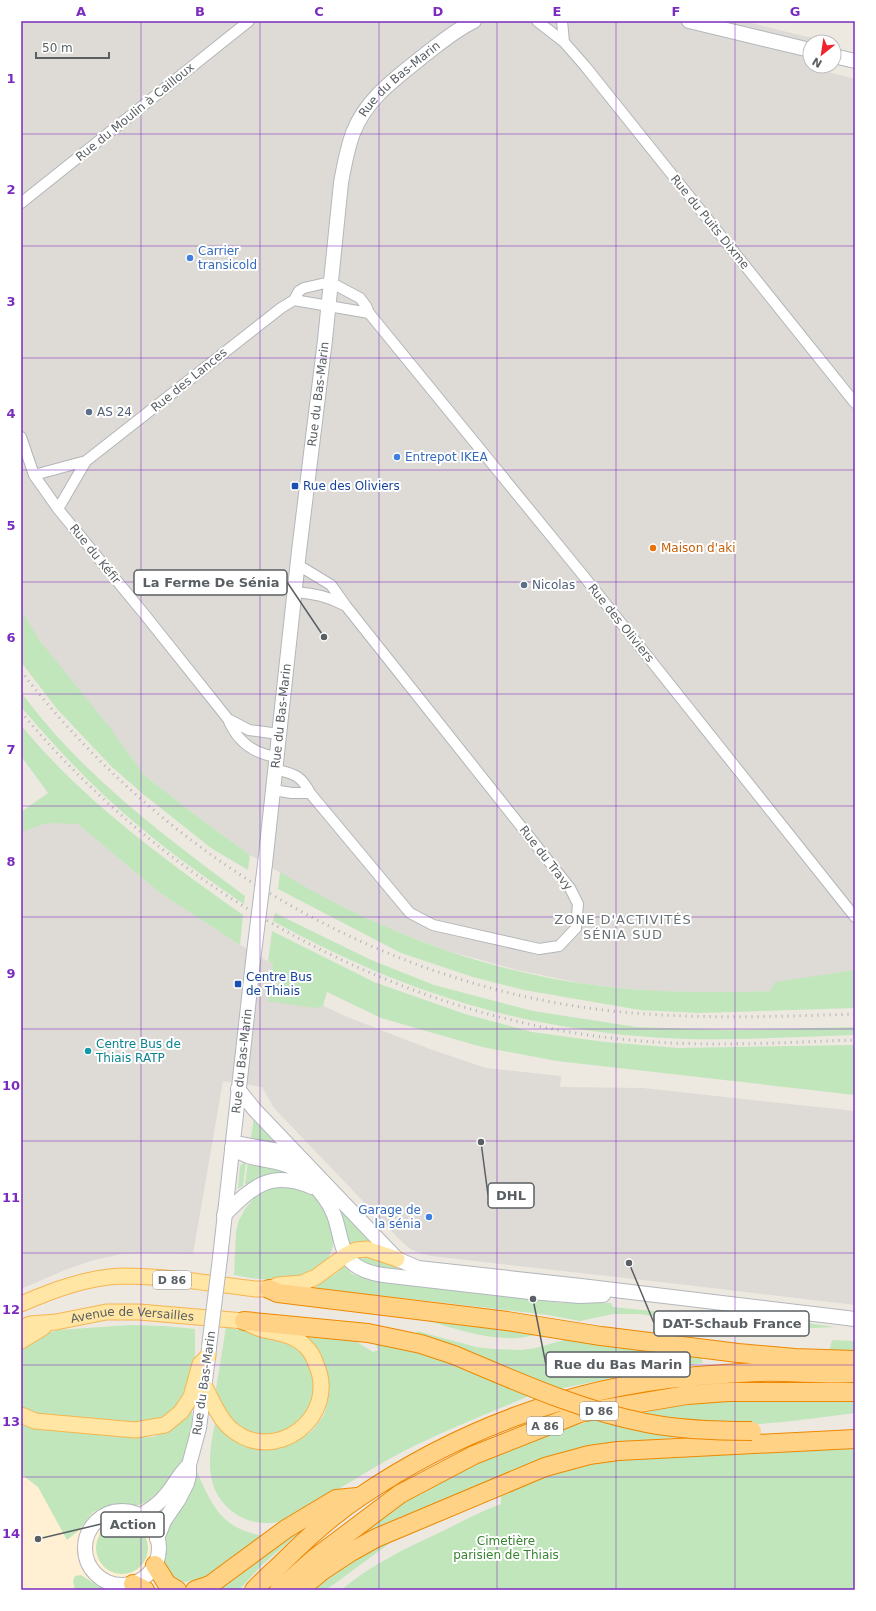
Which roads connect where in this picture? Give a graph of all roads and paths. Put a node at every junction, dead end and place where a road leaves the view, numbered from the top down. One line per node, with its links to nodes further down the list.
1 (249, 21): 10 (street, Rue du Moulin à Cailloux)
2 (474, 21): 11 (main road, Rue du Bas-Marin)
3 (538, 21): 6 (street, Rue du Puits Dixme)
4 (562, 21): 6 (street)
5 (689, 21): 7 (main road)
6 (564, 42): 15 (street, Rue du Puits Dixme)
7 (802, 48)
8 (842, 58): 9 (main road)
9 (855, 61)
10 (21, 203)
11 (330, 282): 12 (street, Rue des Lances); 13 (main road, Rue du Bas-Marin); 14 (street, Rue des Oliviers)
12 (294, 300): 13 (street); 17 (street, Rue des Lances)
13 (328, 305): 14 (street); 20 (main road, Rue du Bas-Marin)
14 (369, 313): 28 (street, Rue des Oliviers)
15 (855, 403)
16 (21, 436): 18 (street, Rue du Kéfir)
17 (86, 461): 18 (street, Rue des Lances); 19 (street, Rue des Lances)
18 (34, 474): 19 (street, Rue du Kéfir)
19 (58, 509): 23 (street, Rue du Kéfir)
20 (298, 565): 21 (main road, Rue du Bas-Marin); 22 (street, Rue du Travy)
21 (295, 592): 22 (street, Rue du Travy); 24 (main road, Rue du Bas-Marin)
22 (346, 606): 27 (street, Rue du Travy)
23 (228, 719): 24 (street, Rue du Kéfir); 25 (street, Rue du Kéfir)
24 (279, 734): 25 (main road, Rue du Bas-Marin)
25 (276, 763): 26 (main road, Rue du Bas-Marin); 27 (street, Rue du Travy)
26 (273, 790): 27 (street); 29 (main road, Rue du Bas-Marin, bridge)
27 (310, 793)
28 (855, 917)
29 (238, 1089): 30 (main road, Rue du Bas-Marin); 31 (main road)
30 (232, 1148): 31 (main road); 32 (main road); 33 (main road, Rue du Bas-Marin)
31 (296, 1154): 35 (main road)
32 (317, 1189): 33 (main road); 34 (main road)
33 (224, 1215): 44 (main road, Rue du Bas-Marin, bridge)
34 (346, 1255): 35 (main road); 36 (main road); 37 (main road)
35 (397, 1259): 37 (main road)
36 (269, 1289): 38 (main road, D 86); 45 (highway, D 86)
37 (631, 1293): 39 (main road)
38 (21, 1304)
39 (855, 1319)
40 (244, 1321): 41 (main road, Avenue de Versailles / D 86); 47 (main road, Avenue de Versailles); 50 (highway, D 86, bridge)
41 (56, 1322): 42 (main road, Avenue de Versailles / D 86); 43 (main road)
42 (21, 1328)
43 (21, 1341)
44 (209, 1352): 47 (main road, Rue du Bas-Marin); 49 (main road)
45 (855, 1360)
46 (855, 1373): 53 (highway, A 86)
47 (205, 1387): 52 (main road, Rue du Bas-Marin)
48 (855, 1392): 61 (highway, A 86)
49 (21, 1415)
50 (855, 1431)
51 (855, 1439): 62 (highway)
52 (189, 1465): 54 (main road); 55 (main road, Rue du Bas-Marin)
53 (360, 1496): 59 (highway); 60 (highway, A 86)
54 (140, 1516): 55 (main road); 57 (main road)
55 (157, 1539): 56 (main road)
56 (155, 1565): 57 (main road); 58 (highway)
57 (139, 1587)
58 (177, 1590)
59 (195, 1590)
60 (254, 1590)
61 (279, 1590)
62 (299, 1590)

